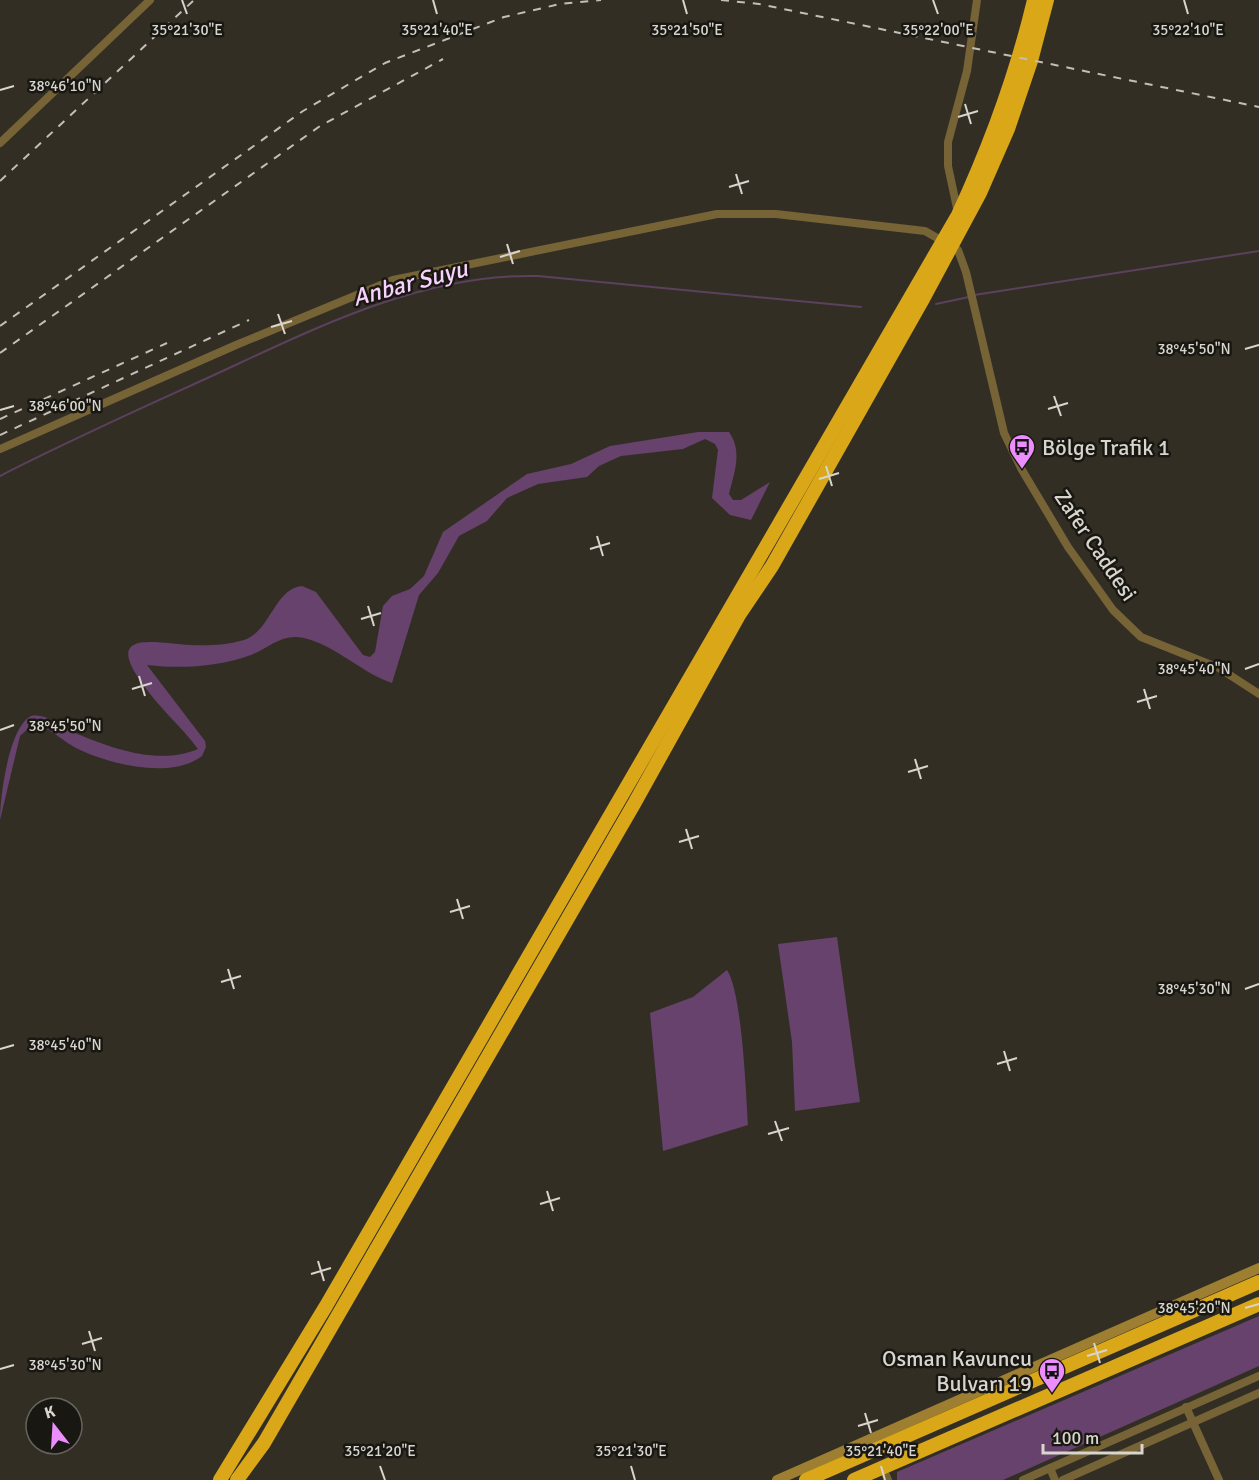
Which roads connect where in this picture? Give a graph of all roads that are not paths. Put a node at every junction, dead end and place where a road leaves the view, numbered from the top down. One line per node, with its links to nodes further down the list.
1 (150, 0): 7 (street)
2 (977, 0): 8 (street)
3 (1034, 0): 8 (highway)
4 (1047, 0): 6 (highway)
5 (1056, 0): 6 (highway)
6 (1041, 24): 9 (highway)
7 (0, 143)
8 (958, 215): 9 (highway)
9 (947, 242): 10 (highway); 11 (street); 12 (street, Zafer Caddesi)
10 (900, 328): 23 (highway); 24 (highway)
11 (0, 450)
12 (1259, 694)
13 (1259, 1268): 16 (street)
14 (1259, 1282): 16 (highway)
15 (1259, 1304): 22 (highway)
16 (1088, 1350): 25 (street); 26 (highway)
17 (1259, 1376): 19 (street)
18 (1259, 1393): 20 (street)
19 (1186, 1407): 20 (street); 21 (street)
20 (1193, 1422): 30 (street); 31 (street)
21 (1050, 1468): 28 (street); 29 (street)
22 (886, 1474): 27 (highway)
23 (240, 1478)
24 (220, 1480)
25 (777, 1480)
26 (806, 1480)
27 (854, 1480)
28 (1023, 1480)
29 (1055, 1480)
30 (1063, 1480)
31 (1219, 1480)

